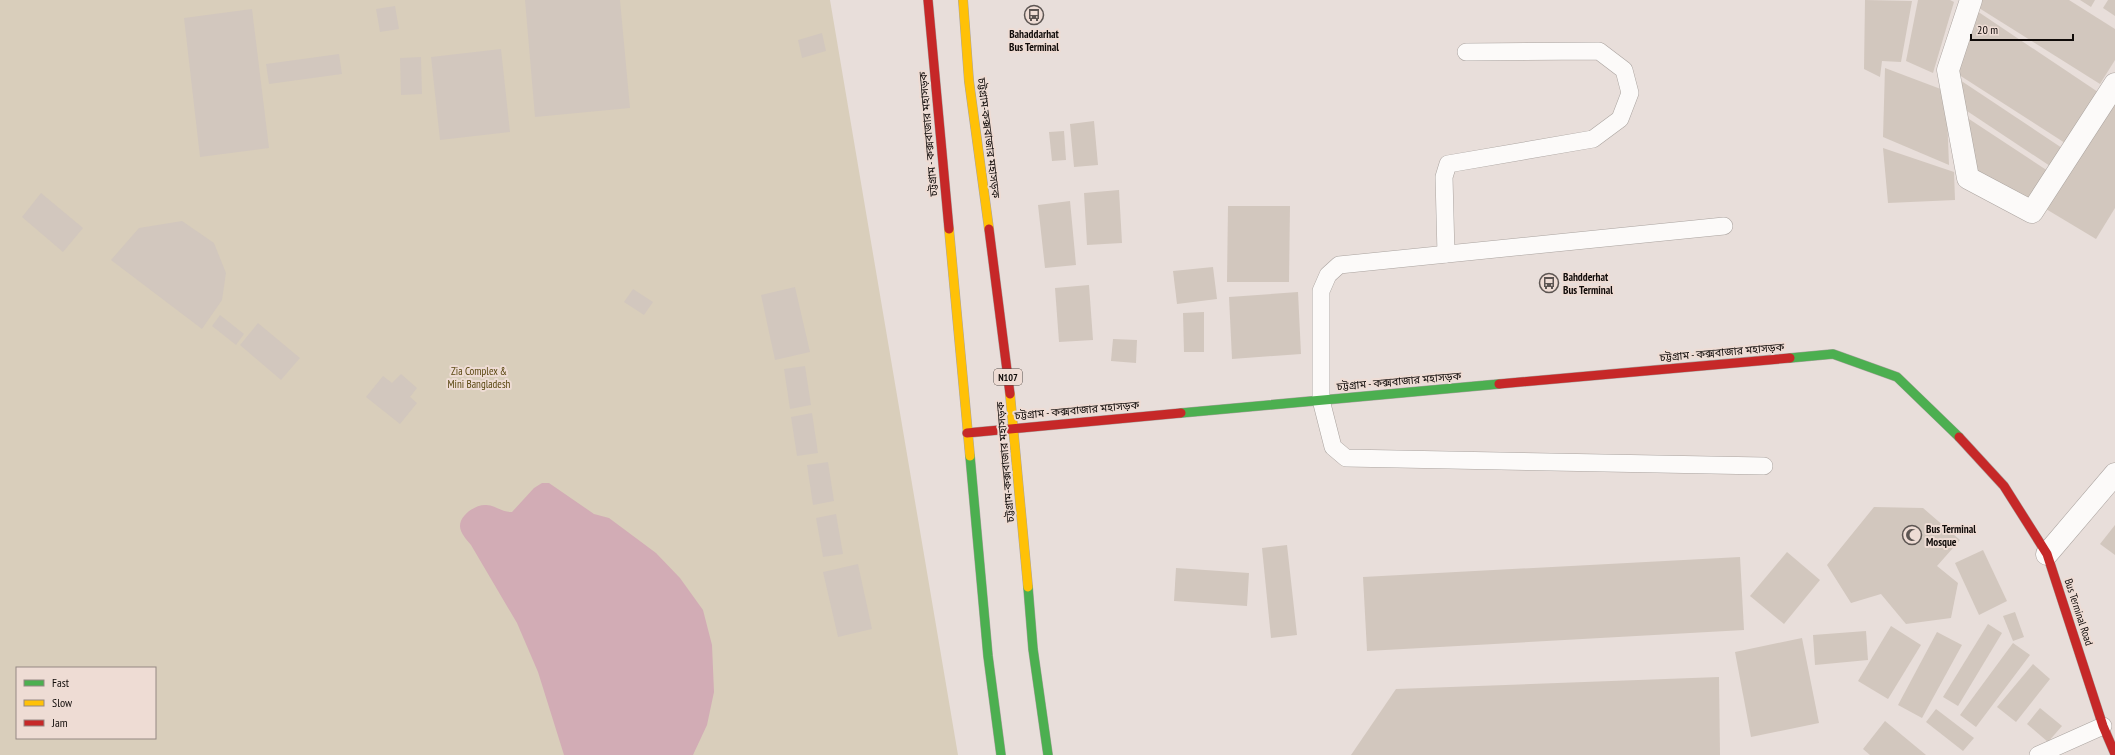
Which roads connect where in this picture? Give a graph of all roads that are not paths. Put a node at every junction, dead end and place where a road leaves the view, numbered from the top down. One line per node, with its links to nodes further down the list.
1 (928, 0): 11 (main road, চট্টগ্রাম - কক্সবাজার মহাসড়ক)
2 (963, 0): 10 (main road, চট্টগ্রাম-কক্সবাজার মহাসড়ক / N107)
3 (1971, 0): 5 (street)
4 (1466, 52): 7 (lane)
5 (2115, 84)
6 (1724, 226): 7 (lane)
7 (1446, 254): 9 (lane)
8 (1833, 354): 9 (main road, চট্টগ্রাম - কক্সবাজার মহাসড়ক); 14 (main road, Bus Terminal Road)
9 (1321, 400): 10 (main road, চট্টগ্রাম - কক্সবাজার মহাসড়ক); 12 (lane)
10 (1015, 428): 11 (main road, চট্টগ্রাম - কক্সবাজার মহাসড়ক); 18 (main road, চট্টগ্রাম-কক্সবাজার মহাসড়ক / N107)
11 (968, 433): 17 (main road, চট্টগ্রাম - কক্সবাজার মহাসড়ক)
12 (1764, 466)
13 (2115, 474): 14 (street)
14 (2047, 554): 15 (main road, Bus Terminal Road)
15 (2103, 726): 16 (main road, Bus Terminal Road); 19 (lane)
16 (2115, 754)
17 (1001, 755)
18 (1048, 755)
19 (2038, 755)

